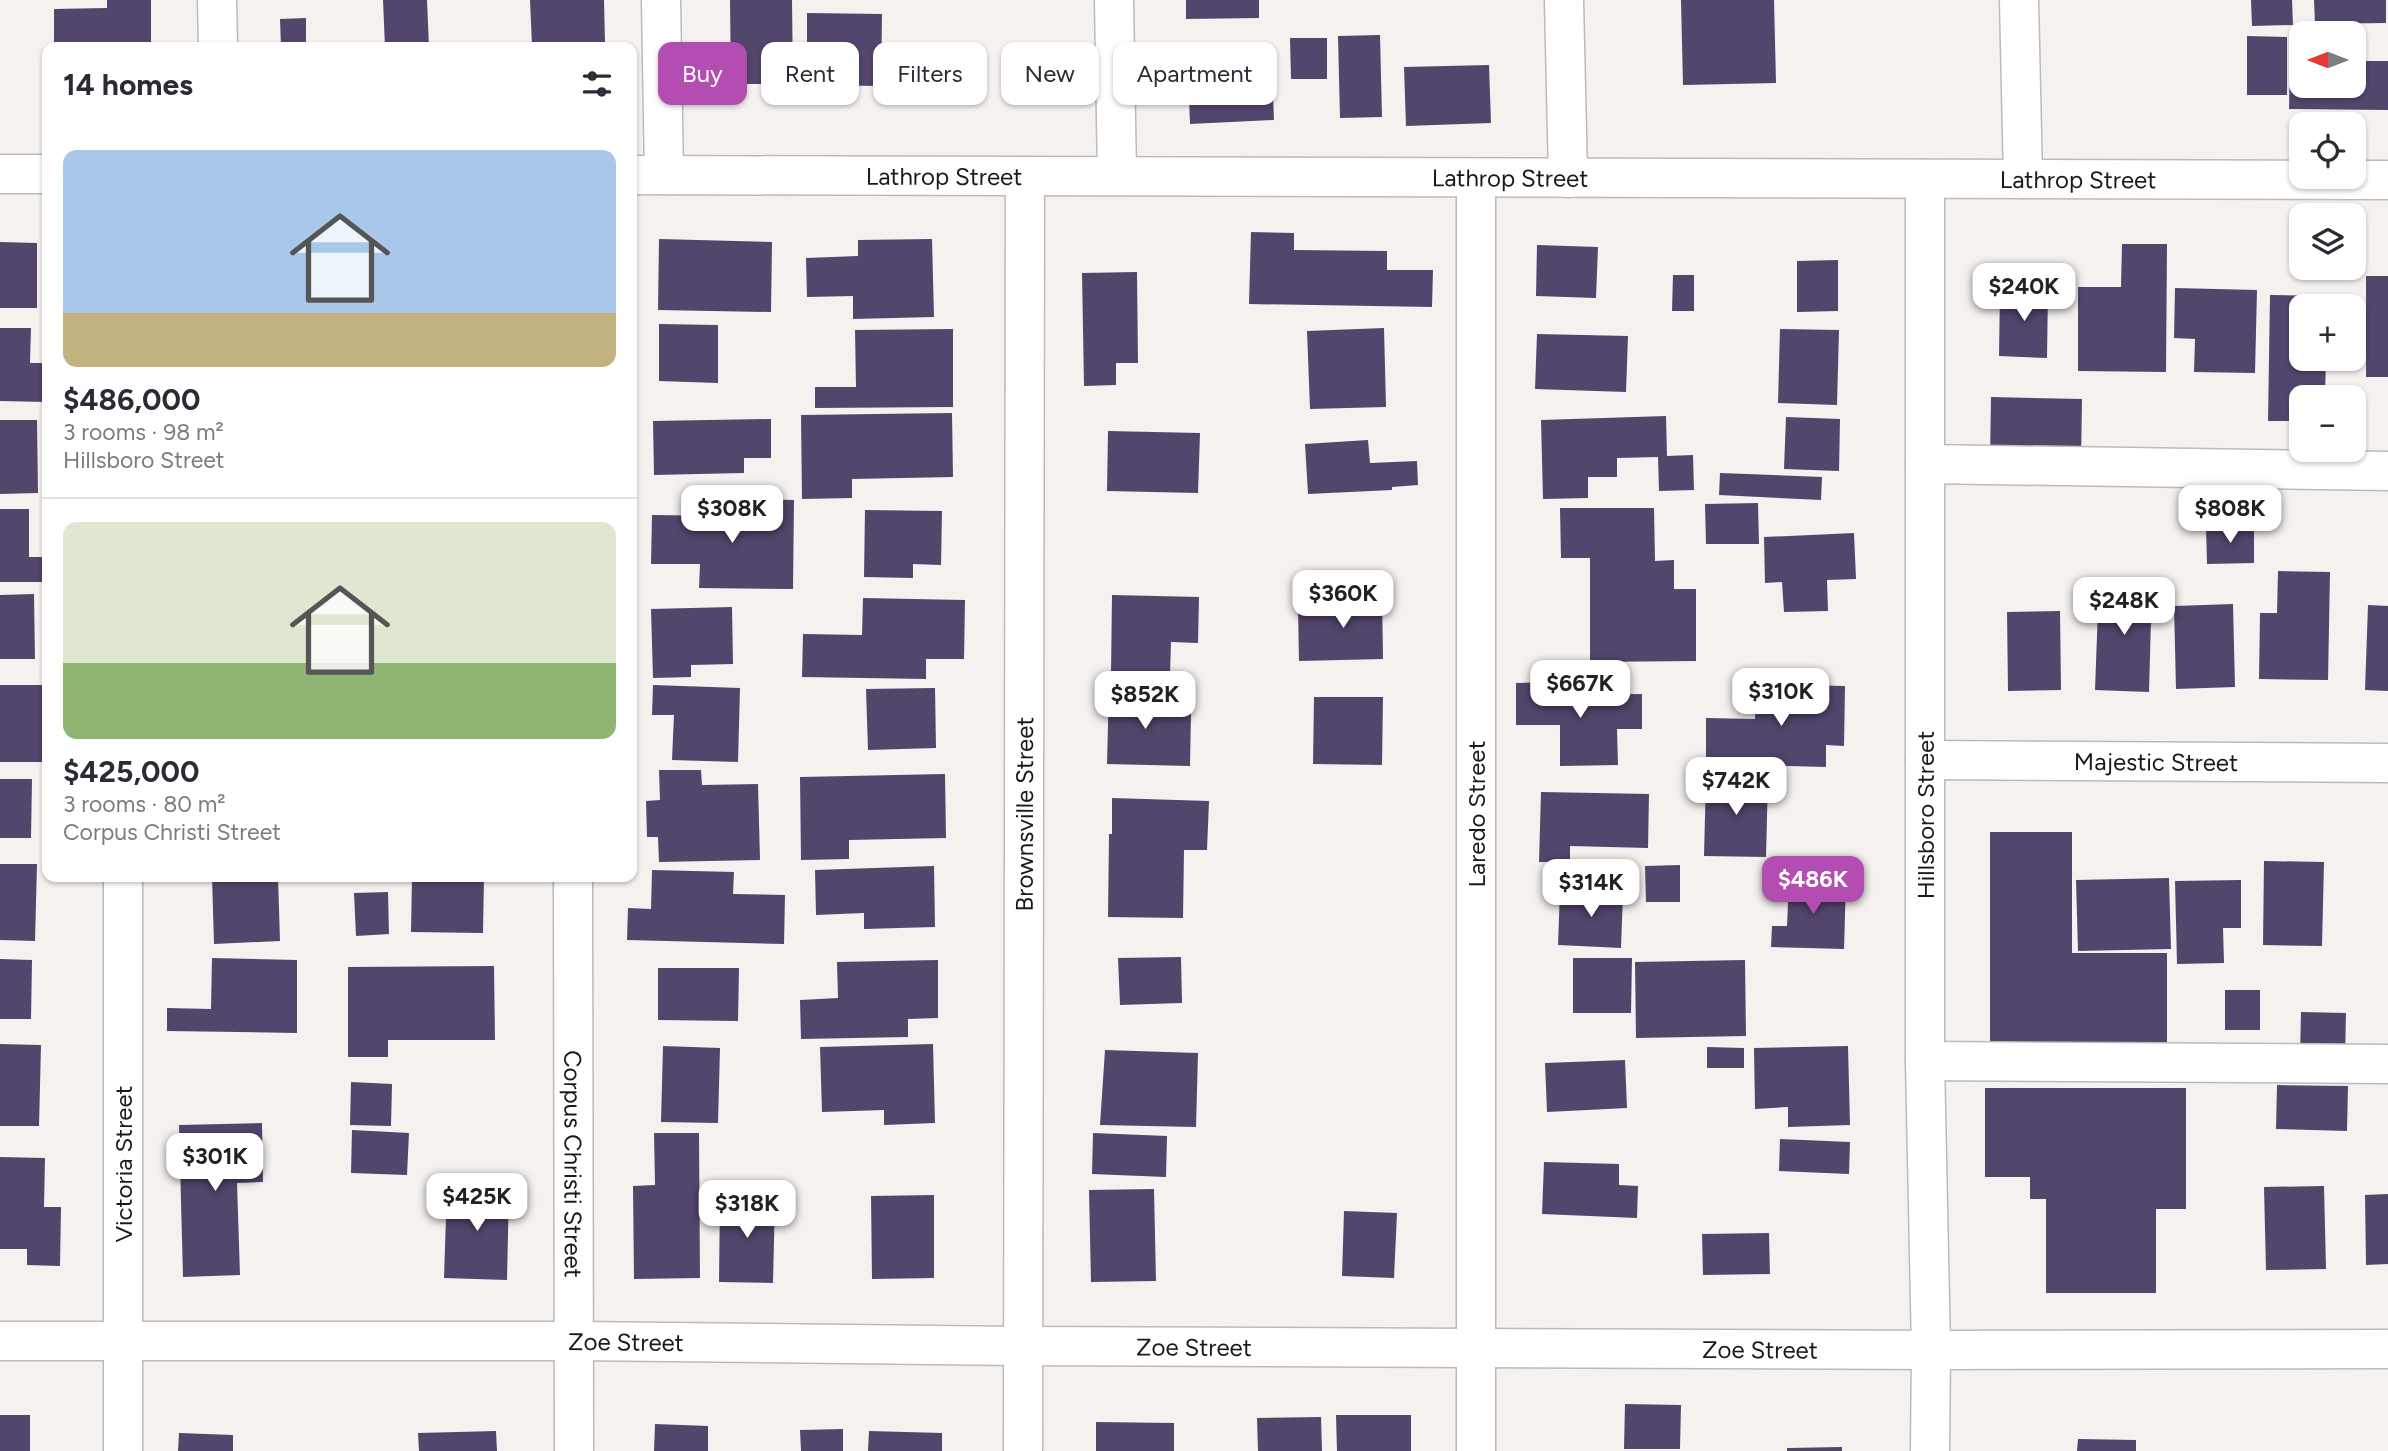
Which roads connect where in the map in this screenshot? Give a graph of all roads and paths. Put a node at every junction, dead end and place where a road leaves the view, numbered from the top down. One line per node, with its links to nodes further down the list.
1 (216, 0): 6 (street)
2 (661, 0): 9 (street)
3 (1114, 0): 11 (street)
4 (1564, 0): 13 (street)
5 (2019, 0): 15 (street)
6 (218, 42)
7 (0, 174): 8 (street)
8 (42, 174)
9 (648, 175): 10 (street, Lathrop Street)
10 (1025, 176): 11 (street, Lathrop Street); 28 (street, Brownsville Street)
11 (1117, 176): 12 (street, Lathrop Street)
12 (1476, 178): 13 (street, Lathrop Street); 29 (street, Laredo Street)
13 (1567, 178): 14 (street, Lathrop Street)
14 (1925, 179): 15 (street, Lathrop Street); 17 (street, Hillsboro Street)
15 (2023, 179): 16 (street, Lathrop Street)
16 (2388, 180)
17 (1925, 464): 18 (street); 19 (street, Hillsboro Street)
18 (2388, 471)
19 (1925, 760): 20 (street, Majestic Street); 23 (street, Hillsboro Street)
20 (2388, 764)
21 (122, 882): 25 (street, Victoria Street)
22 (573, 882): 26 (street, Corpus Christi Street)
23 (1925, 1061): 24 (street); 31 (street, Hillsboro Street)
24 (2388, 1064)
25 (123, 1340): 26 (street, Zoe Street); 27 (street, Zoe Street); 32 (street, Victoria Street)
26 (573, 1340): 28 (street, Zoe Street); 33 (street, Corpus Christi Street)
27 (0, 1341)
28 (1024, 1346): 29 (street, Zoe Street); 34 (street, Brownsville Street)
29 (1476, 1347): 31 (street, Zoe Street); 35 (street, Laredo Street)
30 (2388, 1349): 31 (street, Zoe Street)
31 (1931, 1350): 36 (street, Hillsboro Street)
32 (123, 1451)
33 (574, 1451)
34 (1023, 1451)
35 (1476, 1451)
36 (1930, 1451)

